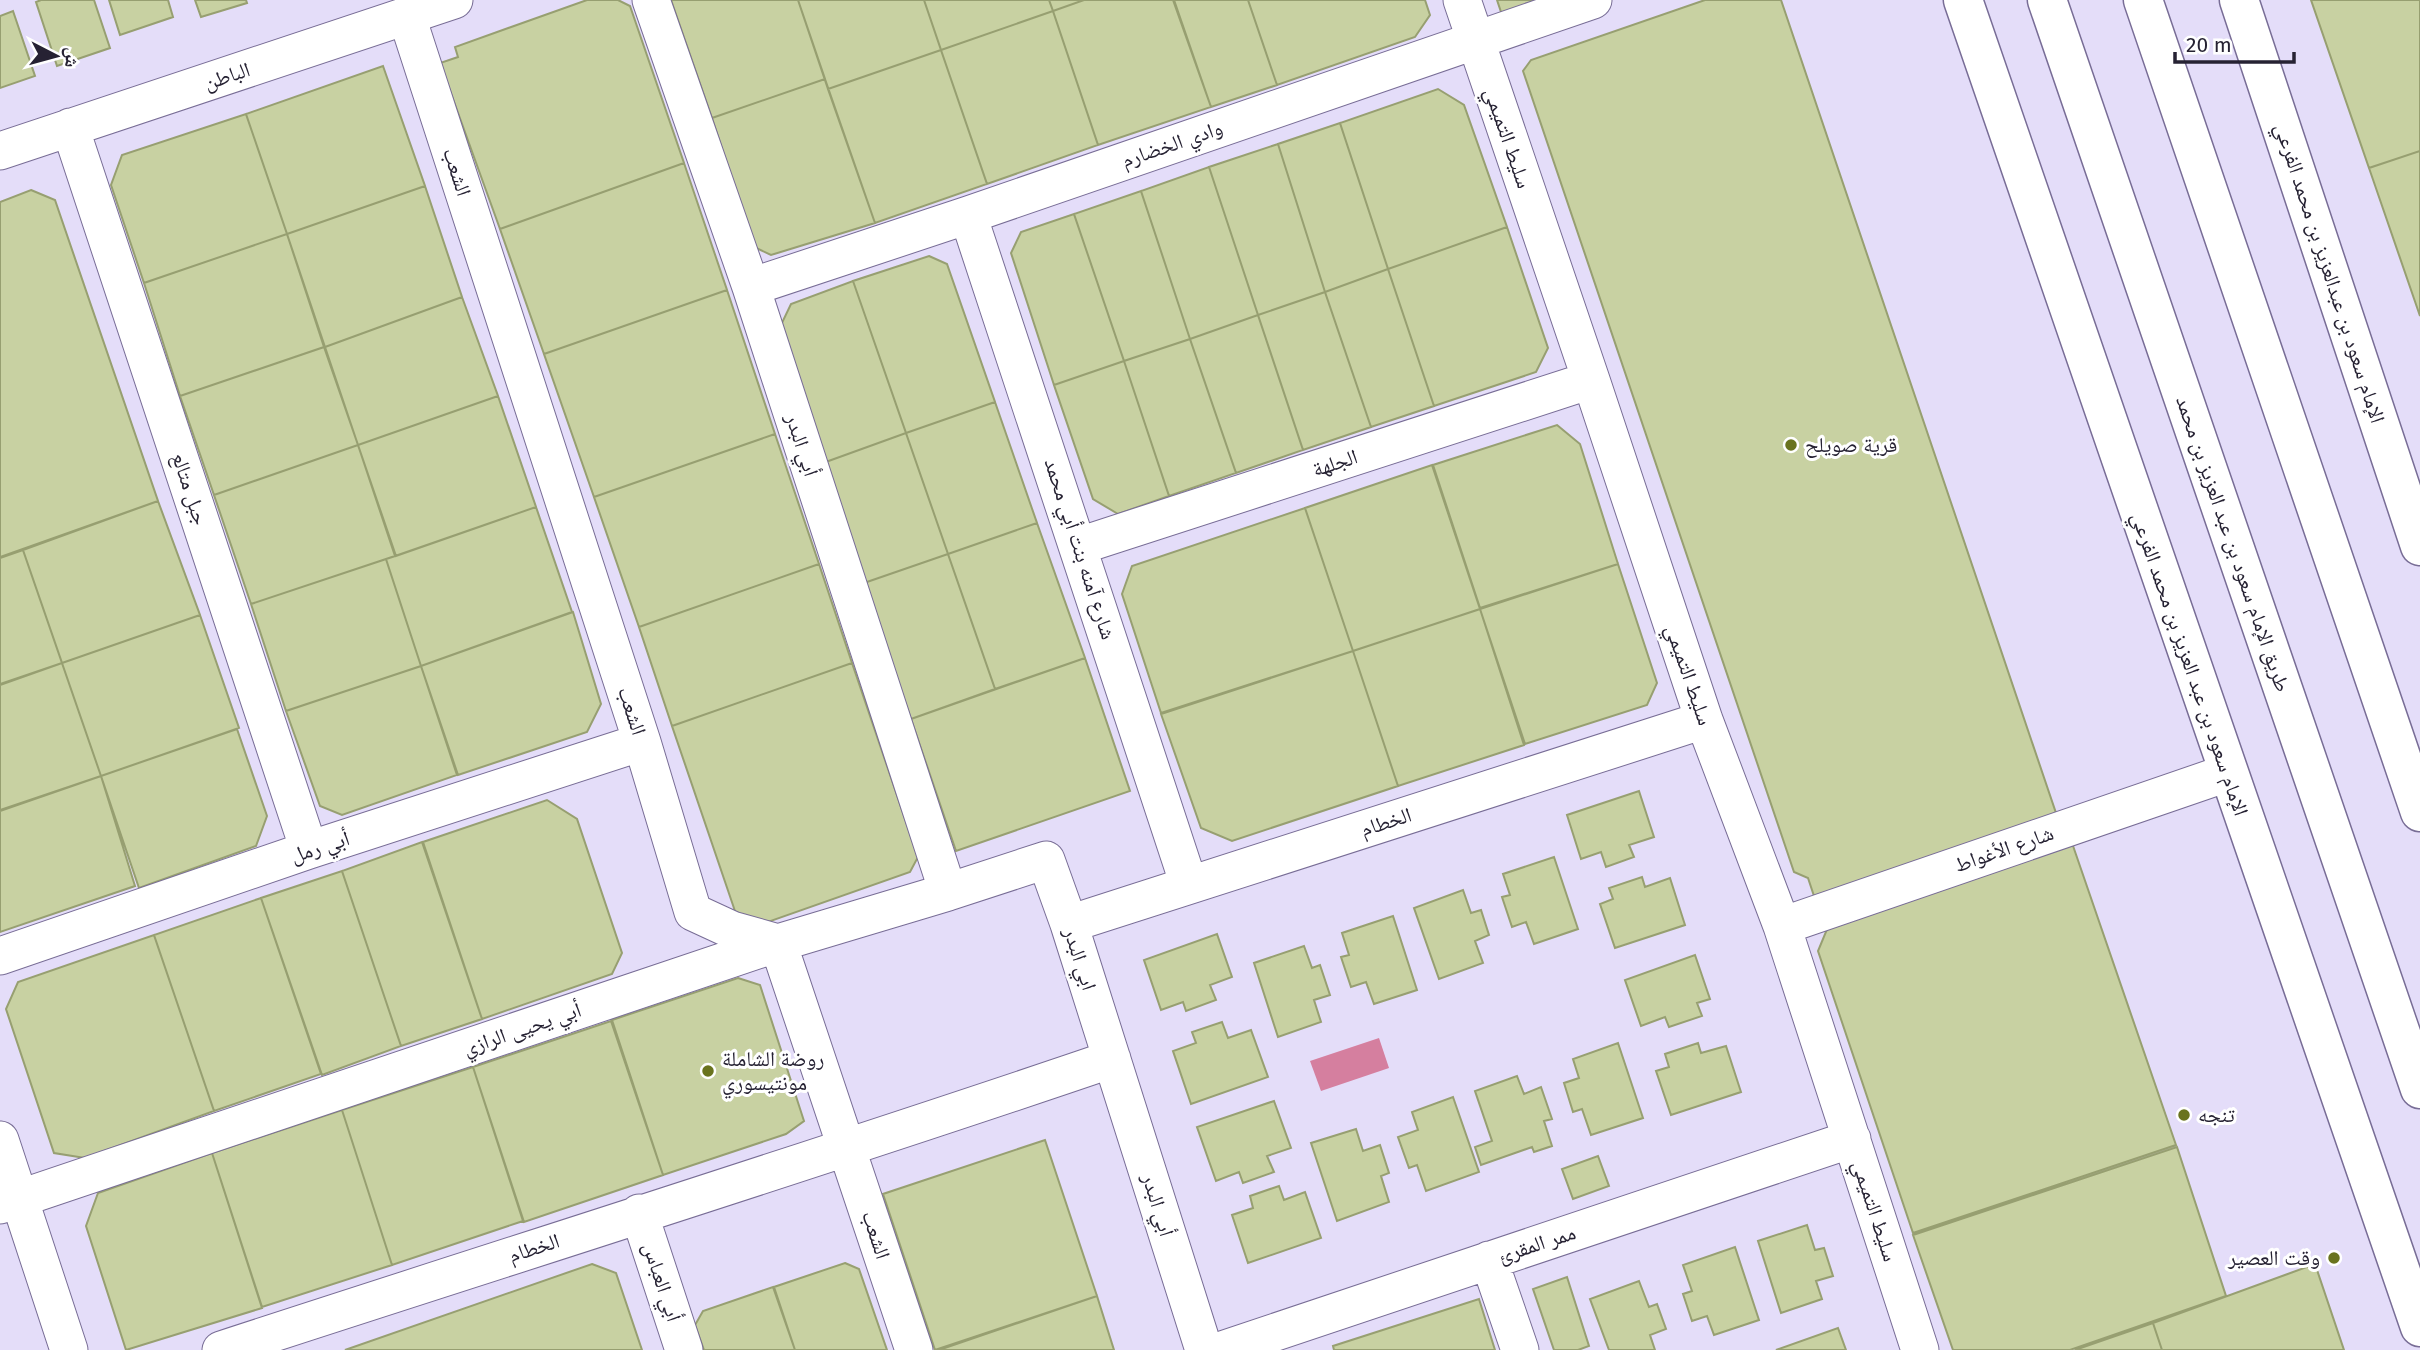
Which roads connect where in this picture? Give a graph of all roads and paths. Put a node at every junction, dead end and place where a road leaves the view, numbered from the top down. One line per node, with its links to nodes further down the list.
1 (454, 0): 9 (street, الباطن)
2 (651, 0): 14 (street, أبي البدر)
3 (1462, 0): 10 (street, سليط التميمي)
4 (1594, 0): 10 (street, وادي الخضارم)
5 (1963, 0): 20 (main road, الإمام سعود بن عبد العزيز بن محمد الفرعي)
6 (2047, 0): 31 (main road, طريق الإمام سعود بن عبد العزيز بن محمد)
7 (2143, 0): 21 (main road)
8 (2239, 0): 17 (main road, الإمام سعود بن عبدالعزيز بن محمد الفرعي)
9 (407, 17): 11 (street, الباطن); 19 (street, الشعب)
10 (1475, 40): 13 (street, وادي الخضارم); 15 (street, سليط التميمي)
11 (70, 127): 12 (street, الباطن); 22 (street, جبل متالع)
12 (0, 151)
13 (968, 215): 14 (street, وادي الخضارم); 16 (street, شارع آمنه بنت أبي محمد)
14 (751, 287): 25 (street, أبي البدر)
15 (1591, 380): 16 (street, الجلهة); 18 (street, سليط التميمي)
16 (1079, 546): 24 (street, شارع آمنه بنت أبي محمد)
17 (2420, 546)
18 (1704, 720): 24 (street, الخطام); 27 (street, سليط التميمي)
19 (642, 742): 22 (street, أبي رمل); 28 (street, الشعب)
20 (2227, 773): 27 (street, شارع الأغواط); 38 (main road, الإمام سعود بن عبد العزيز بن محمد الفرعي)
21 (2420, 812)
22 (309, 850): 29 (street, أبي رمل)
23 (1046, 860): 25 (street, أبي يحيى الرازي); 26 (street, ابي البدر)
24 (1189, 884): 26 (street, الخطام)
25 (948, 892): 28 (street, أبي يحيى الرازي)
26 (1069, 924): 30 (street, ابي البدر)
27 (1782, 926): 32 (street, سليط التميمي)
28 (778, 943): 34 (street, الشعب); 35 (street, أبي يحيى الرازي)
29 (0, 956)
30 (1112, 1059): 34 (street, الخطام); 43 (street, أبي البدر)
31 (2420, 1089)
32 (1852, 1139): 37 (street, ممر المقرئ); 46 (street, سليط التميمي)
33 (0, 1140): 35 (street)
34 (848, 1149): 36 (street, الخطام); 42 (street, الشعب)
35 (10, 1202): 39 (street)
36 (639, 1213): 40 (street, الخطام); 41 (street, أبي العباس)
37 (1489, 1260): 44 (street, ممر المقرئ); 45 (street)
38 (2420, 1327)
39 (69, 1350)
40 (221, 1350)
41 (684, 1350)
42 (914, 1350)
43 (1203, 1350)
44 (1222, 1350)
45 (1520, 1350)
46 (1920, 1350)

